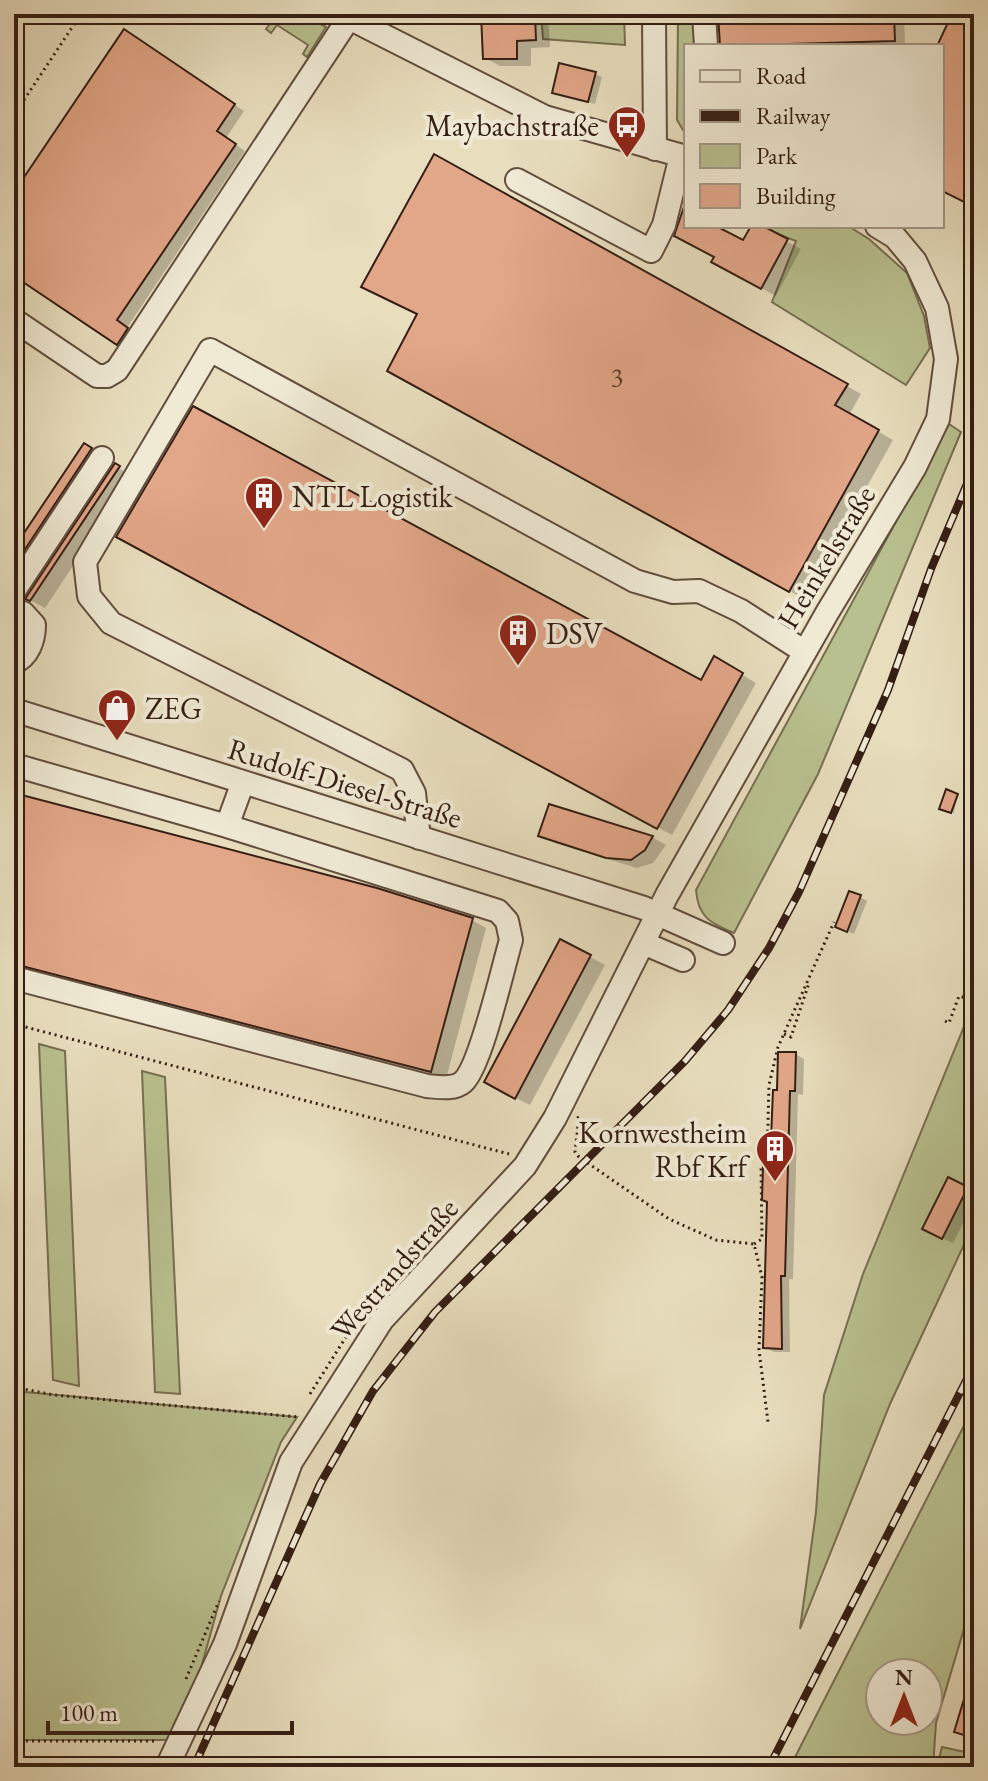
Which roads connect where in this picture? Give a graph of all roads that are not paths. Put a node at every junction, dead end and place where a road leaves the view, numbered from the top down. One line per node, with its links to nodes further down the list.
1 (654, 14): 5 (street)
2 (704, 14): 4 (street)
3 (345, 16): 5 (street); 9 (street)
4 (706, 44)
5 (655, 149): 6 (street)
6 (684, 157): 7 (street)
7 (517, 180)
8 (880, 228): 13 (street, Heinkelstraße)
9 (14, 320)
10 (102, 458): 11 (street)
11 (14, 591)
12 (23, 613): 14 (street)
13 (805, 652): 19 (street); 20 (street, Heinkelstraße)
14 (14, 662)
15 (14, 710): 17 (street, Rudolf-Diesel-Straße)
16 (14, 765): 18 (street)
17 (243, 782): 18 (street); 19 (street, Rudolf-Diesel-Straße)
18 (227, 826): 24 (street)
19 (419, 838): 20 (street, Rudolf-Diesel-Straße)
20 (657, 914): 21 (street, Westrandstraße); 22 (street, Rudolf-Diesel-Straße)
21 (643, 943): 23 (street); 25 (street, Westrandstraße)
22 (723, 943)
23 (683, 960)
24 (14, 978)
25 (167, 1767)

